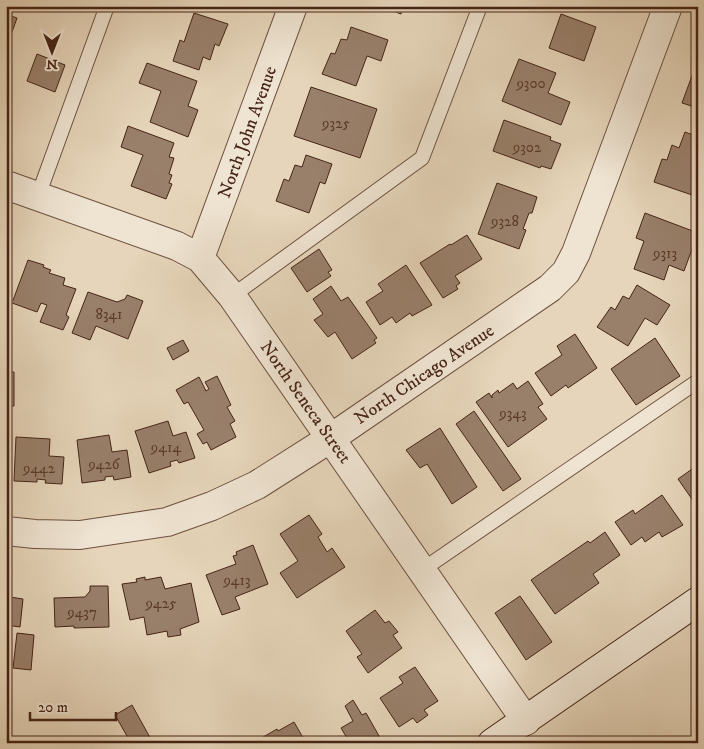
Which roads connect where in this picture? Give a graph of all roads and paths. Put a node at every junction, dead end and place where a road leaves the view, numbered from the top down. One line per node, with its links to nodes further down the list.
1 (108, 6): 6 (lane)
2 (293, 6): 7 (street, North John Avenue)
3 (480, 6): 8 (lane)
4 (668, 6): 10 (street, North Chicago Avenue)
5 (6, 185): 6 (street, North Seneca Street)
6 (38, 196): 7 (street, North Seneca Street)
7 (200, 258): 8 (street, North Seneca Street)
8 (232, 296): 10 (street, North Seneca Street)
9 (698, 381): 12 (lane)
10 (331, 438): 11 (street, North Chicago Avenue); 12 (street, North Seneca Street)
11 (6, 531)
12 (422, 570): 14 (street, North Seneca Street)
13 (698, 601): 14 (street)
14 (526, 721): 15 (street)
15 (492, 743)

